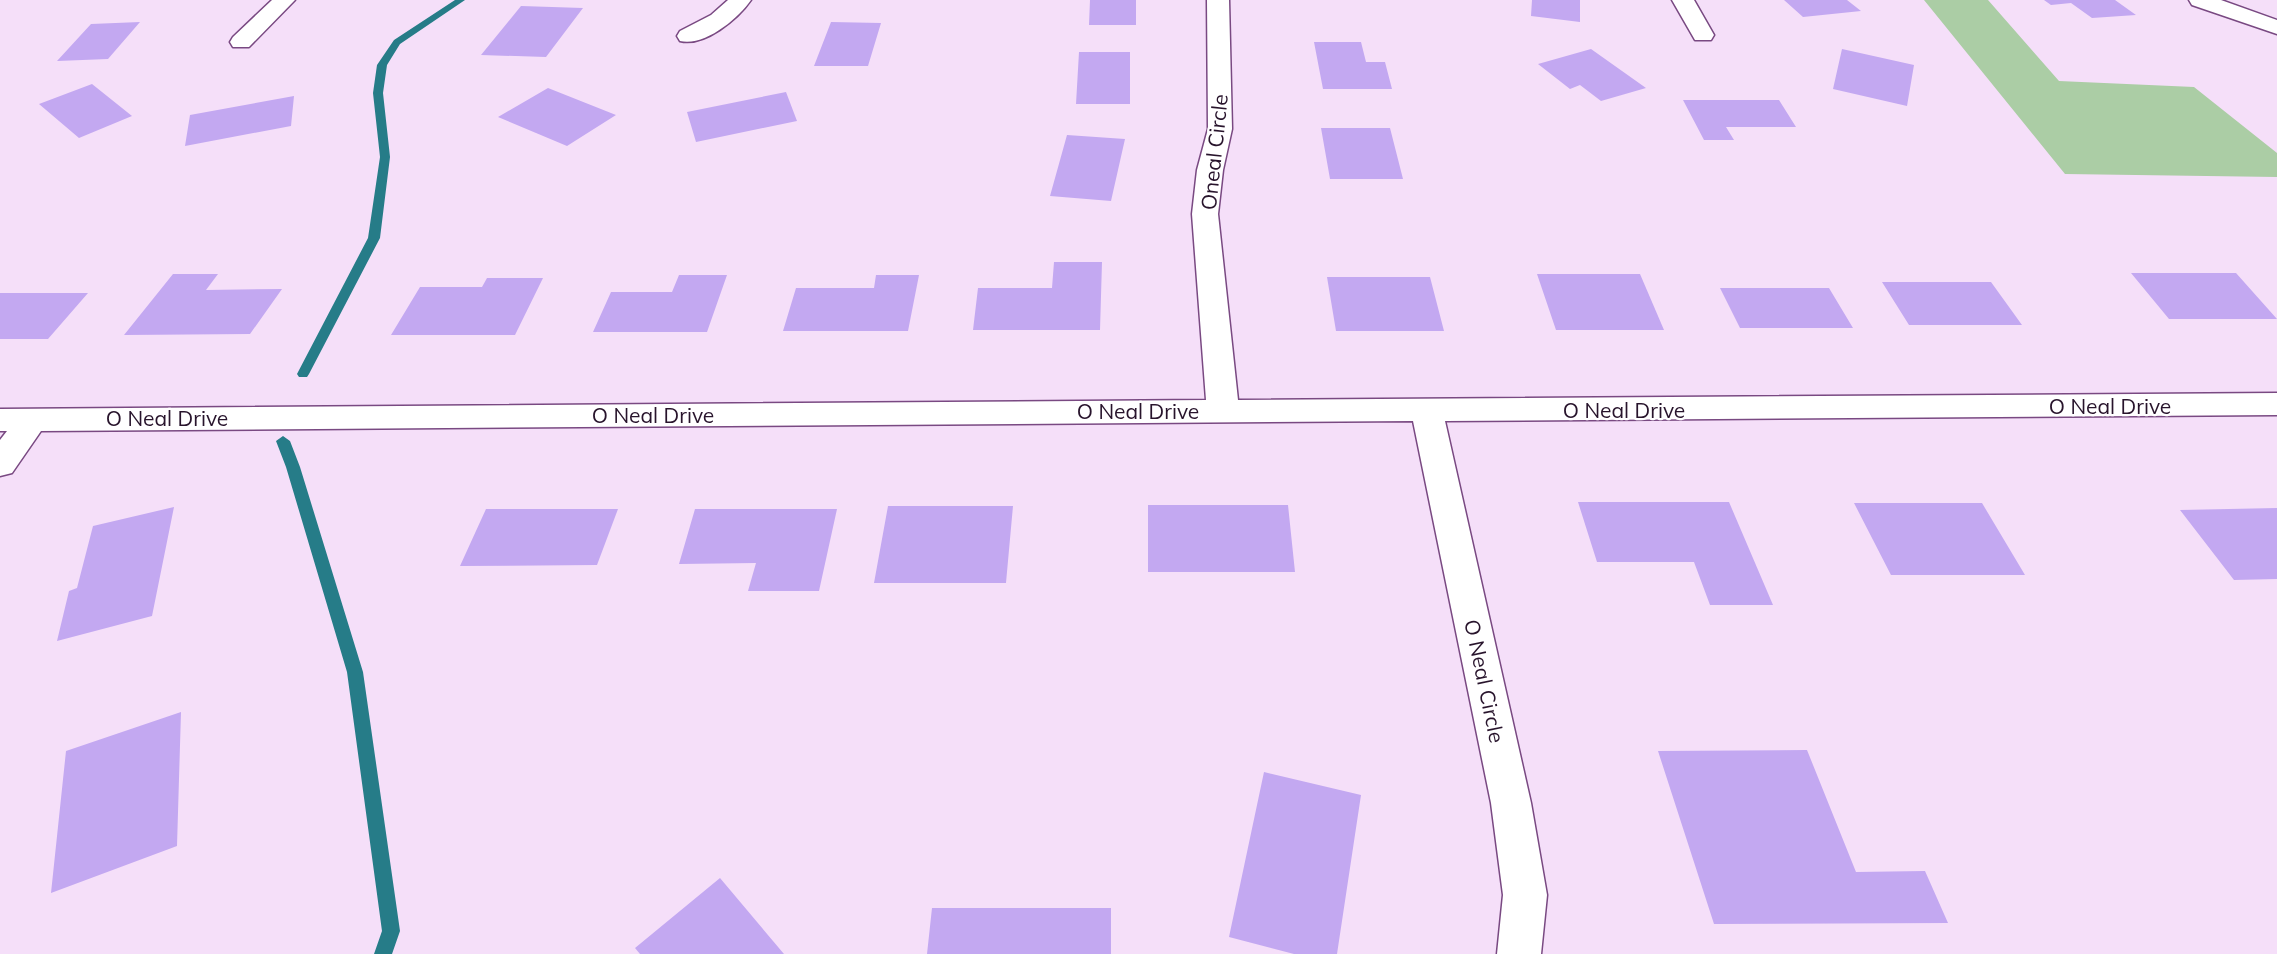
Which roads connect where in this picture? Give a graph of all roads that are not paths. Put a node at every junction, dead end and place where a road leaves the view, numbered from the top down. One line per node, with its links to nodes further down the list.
1 (284, 0): 9 (street)
2 (740, 0): 8 (street)
3 (1218, 0): 11 (street, Oneal Circle)
4 (1683, 0): 7 (street)
5 (2200, 0): 6 (street)
6 (2277, 27)
7 (1703, 35)
8 (688, 36)
9 (241, 42)
10 (2277, 404): 12 (street, O Neal Drive)
11 (1223, 411): 12 (street, O Neal Drive); 13 (street, O Neal Drive)
12 (1427, 411): 16 (street, O Neal Circle)
13 (33, 419): 14 (street, O Neal Drive); 15 (street)
14 (0, 420)
15 (0, 464)
16 (1519, 954)

